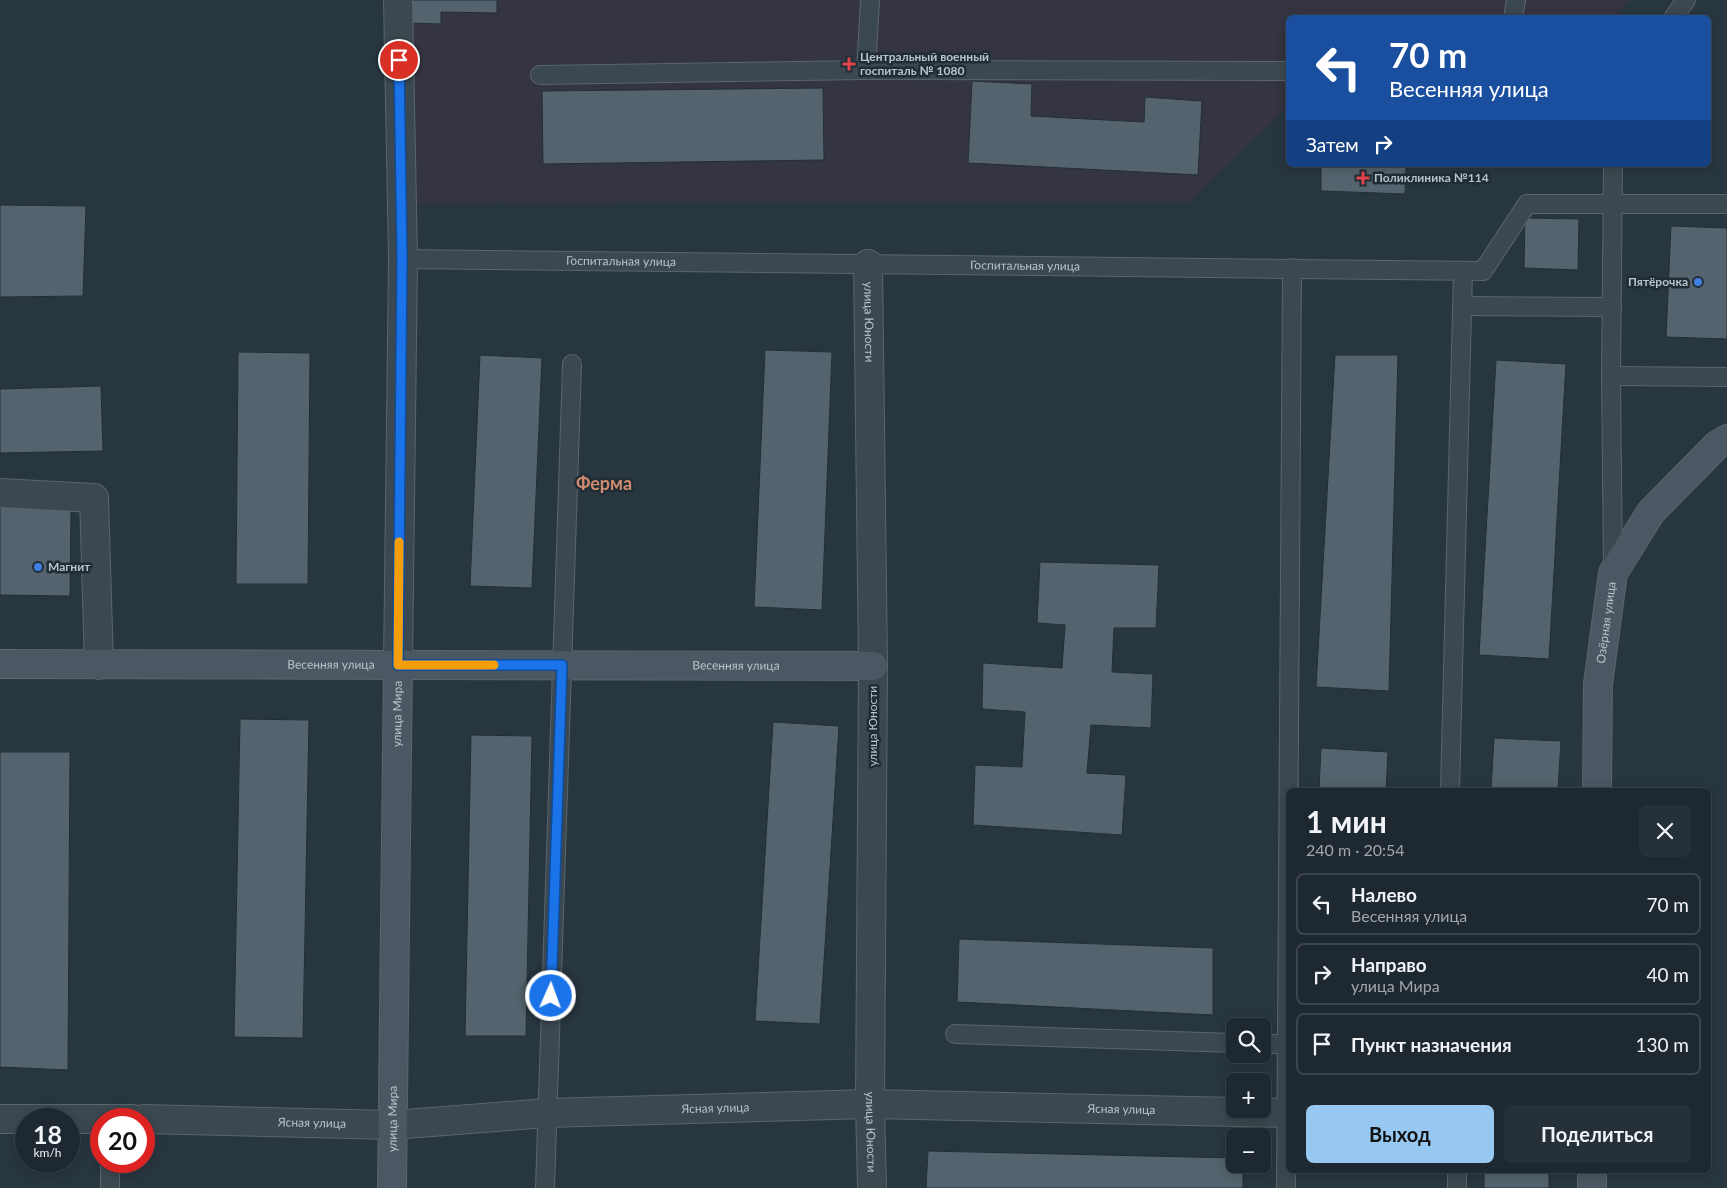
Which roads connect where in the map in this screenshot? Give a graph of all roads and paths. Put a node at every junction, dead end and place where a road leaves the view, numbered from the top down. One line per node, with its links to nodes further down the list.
1 (398, 0): 13 (street, улица Мира)
2 (870, 0): 7 (lane)
3 (1516, 0): 5 (lane)
4 (1686, 0): 6 (lane)
5 (1514, 15)
6 (1675, 15)
7 (866, 70): 8 (lane); 9 (lane)
8 (1286, 71)
9 (540, 75)
10 (1614, 167): 11 (lane)
11 (1613, 202): 12 (lane); 16 (lane, Госпитальная улица); 18 (lane)
12 (1727, 204)
13 (402, 259): 14 (lane, Госпитальная улица); 27 (street, улица Мира)
14 (868, 264): 15 (lane, Госпитальная улица); 29 (street, улица Юности)
15 (1292, 268): 16 (lane, Госпитальная улица); 30 (lane)
16 (1462, 272): 17 (lane)
17 (1462, 306): 18 (lane); 31 (lane)
18 (1612, 306): 20 (lane)
19 (572, 364): 28 (lane)
20 (1611, 376): 21 (lane); 24 (lane)
21 (1727, 377)
22 (1727, 439): 24 (street, Озёрная улица)
23 (0, 494): 26 (street)
24 (1613, 573): 32 (street, Озёрная улица)
25 (0, 664): 26 (street, Весенняя улица)
26 (99, 665): 27 (street, Весенняя улица)
27 (398, 665): 28 (street, Весенняя улица); 43 (street, улица Мира)
28 (562, 665): 29 (street, Весенняя улица); 38 (lane)
29 (873, 666): 37 (street, улица Юности)
30 (1289, 788)
31 (1450, 788)
32 (1597, 788)
33 (955, 1034): 34 (lane)
34 (1226, 1043)
35 (1271, 1044): 36 (lane)
36 (1286, 1044)
37 (870, 1104): 38 (street, Ясная улица); 39 (street, Ясная улица); 51 (street, улица Юности)
38 (547, 1113): 43 (street, Ясная улица); 50 (lane)
39 (1286, 1113)
40 (90, 1118): 41 (street)
41 (0, 1119)
42 (155, 1119): 43 (street, Ясная улица)
43 (393, 1124): 49 (street, улица Мира)
44 (110, 1173): 48 (lane)
45 (1286, 1173): 52 (lane)
46 (1457, 1173): 53 (lane)
47 (1592, 1173): 54 (street)
48 (110, 1188)
49 (392, 1188)
50 (545, 1188)
51 (872, 1188)
52 (1286, 1188)
53 (1457, 1188)
54 (1592, 1188)

